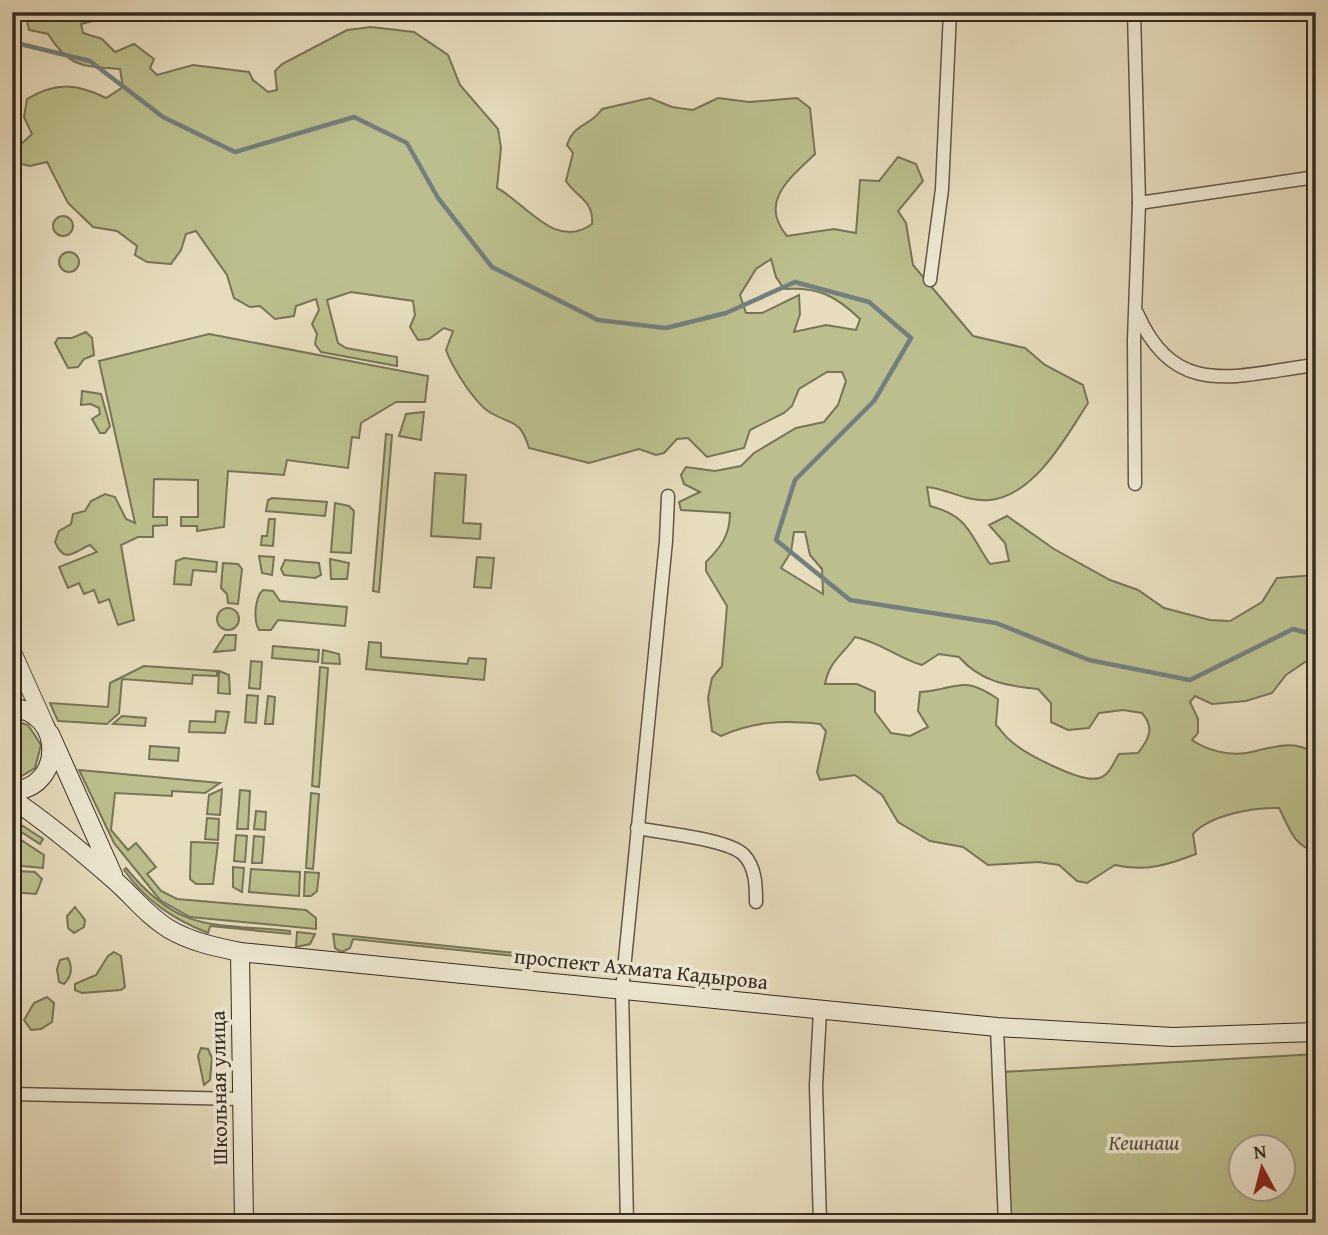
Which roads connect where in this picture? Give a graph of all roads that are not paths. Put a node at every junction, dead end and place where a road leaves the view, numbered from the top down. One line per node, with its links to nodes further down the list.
1 (950, 12): 5 (street)
2 (1134, 12): 4 (street)
3 (1316, 177): 4 (street)
4 (1139, 203): 6 (street)
5 (930, 280)
6 (1135, 309): 7 (street); 8 (street)
7 (1316, 365)
8 (1135, 484)
9 (668, 496): 15 (street)
10 (12, 650): 12 (street)
11 (12, 708): 12 (main road)
12 (49, 732): 13 (main road); 16 (main road)
13 (12, 791)
14 (12, 799): 16 (main road, проспект Ахмата Кадырова)
15 (637, 828): 17 (street); 19 (street)
16 (116, 882): 18 (main road, проспект Ахмата Кадырова)
17 (756, 902)
18 (240, 952): 19 (main road, проспект Ахмата Кадырова); 24 (main road, Школьная улица)
19 (622, 990): 20 (main road, проспект Ахмата Кадырова); 26 (street)
20 (820, 1011): 21 (main road, проспект Ахмата Кадырова); 27 (street)
21 (997, 1027): 22 (main road, проспект Ахмата Кадырова); 28 (street)
22 (1316, 1032)
23 (12, 1094): 24 (street)
24 (241, 1099): 25 (main road, Школьная улица)
25 (244, 1223)
26 (627, 1223)
27 (820, 1223)
28 (1005, 1223)

